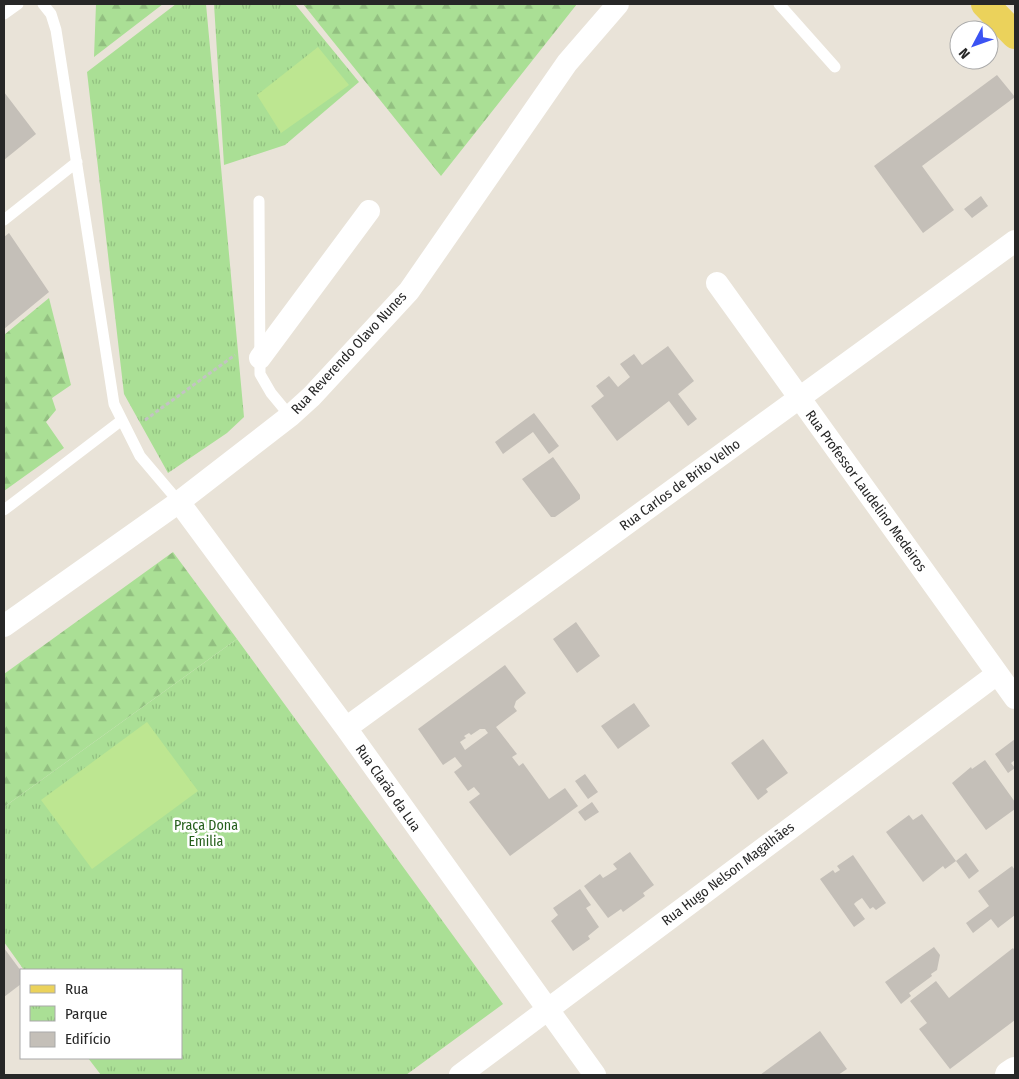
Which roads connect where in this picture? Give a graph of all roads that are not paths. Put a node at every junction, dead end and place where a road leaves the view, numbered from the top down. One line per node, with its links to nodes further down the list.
1 (18, 4): 6 (lane)
2 (43, 4): 9 (lane)
3 (618, 4): 17 (street, Rua Reverendo Olavo Nunes)
4 (779, 4): 8 (lane)
5 (984, 4): 7 (main road)
6 (4, 14)
7 (1015, 35)
8 (835, 68)
9 (77, 162): 12 (lane); 18 (lane)
10 (259, 201): 15 (lane)
11 (369, 211): 15 (street)
12 (4, 220)
13 (1015, 241): 16 (street, Rua Carlos de Brito Velho)
14 (717, 283): 16 (street, Rua Professor Laudelino Medeiros)
15 (260, 347): 17 (lane)
16 (800, 398): 22 (street, Rua Professor Laudelino Medeiros); 24 (street, Rua Carlos de Brito Velho)
17 (290, 416): 19 (street, Rua Reverendo Olavo Nunes)
18 (122, 420): 19 (lane); 20 (lane)
19 (179, 502): 21 (street, Rua Reverendo Olavo Nunes); 24 (street, Rua Clarão da Lua)
20 (4, 510)
21 (4, 626)
22 (997, 674): 23 (street, Rua Professor Laudelino Medeiros); 25 (street, Rua Hugo Nelson Magalhães)
23 (1015, 698)
24 (346, 728): 25 (street, Rua Clarão da Lua)
25 (546, 1010): 27 (street, Rua Hugo Nelson Magalhães); 28 (street, Rua Clarão da Lua)
26 (1015, 1071): 29 (street)
27 (460, 1075)
28 (595, 1075)
29 (1009, 1075)

